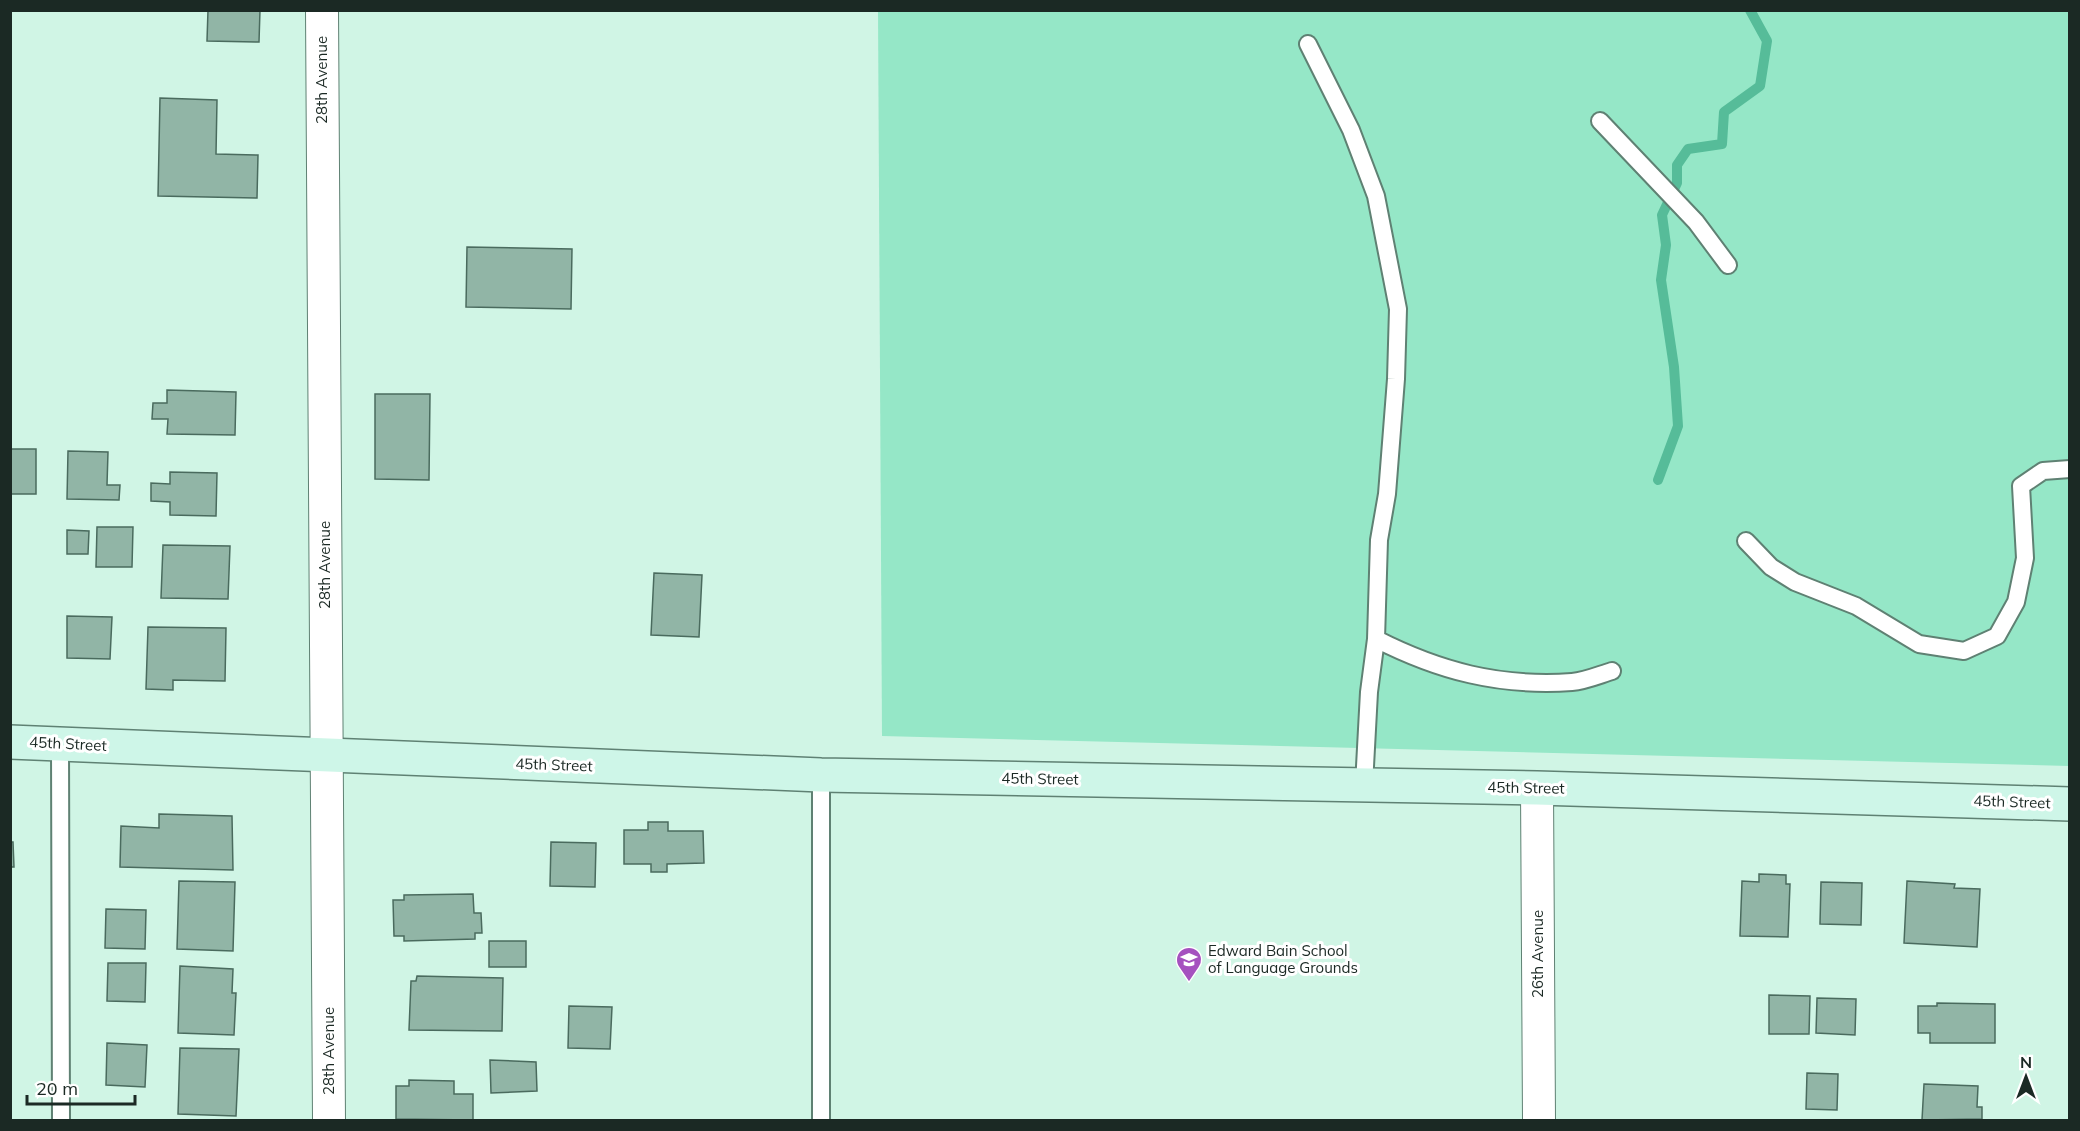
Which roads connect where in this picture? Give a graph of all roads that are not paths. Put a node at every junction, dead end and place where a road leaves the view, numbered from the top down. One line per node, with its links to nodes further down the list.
1 (322, 10): 11 (street, 28th Avenue)
2 (1308, 44): 7 (lane)
3 (1600, 121): 4 (lane)
4 (1728, 266)
5 (2070, 469): 6 (lane)
6 (1746, 541)
7 (1376, 639): 8 (lane); 13 (lane)
8 (1612, 671)
9 (10, 742): 10 (street, 45th Street)
10 (60, 744): 11 (street, 45th Street); 16 (lane)
11 (327, 756): 12 (street, 45th Street); 17 (street, 28th Avenue)
12 (821, 775): 13 (street, 45th Street); 18 (lane)
13 (1364, 785): 14 (street, 45th Street)
14 (1537, 788): 15 (street, 45th Street); 19 (street, 26th Avenue)
15 (2070, 804)
16 (61, 1120)
17 (329, 1120)
18 (820, 1120)
19 (1539, 1120)

